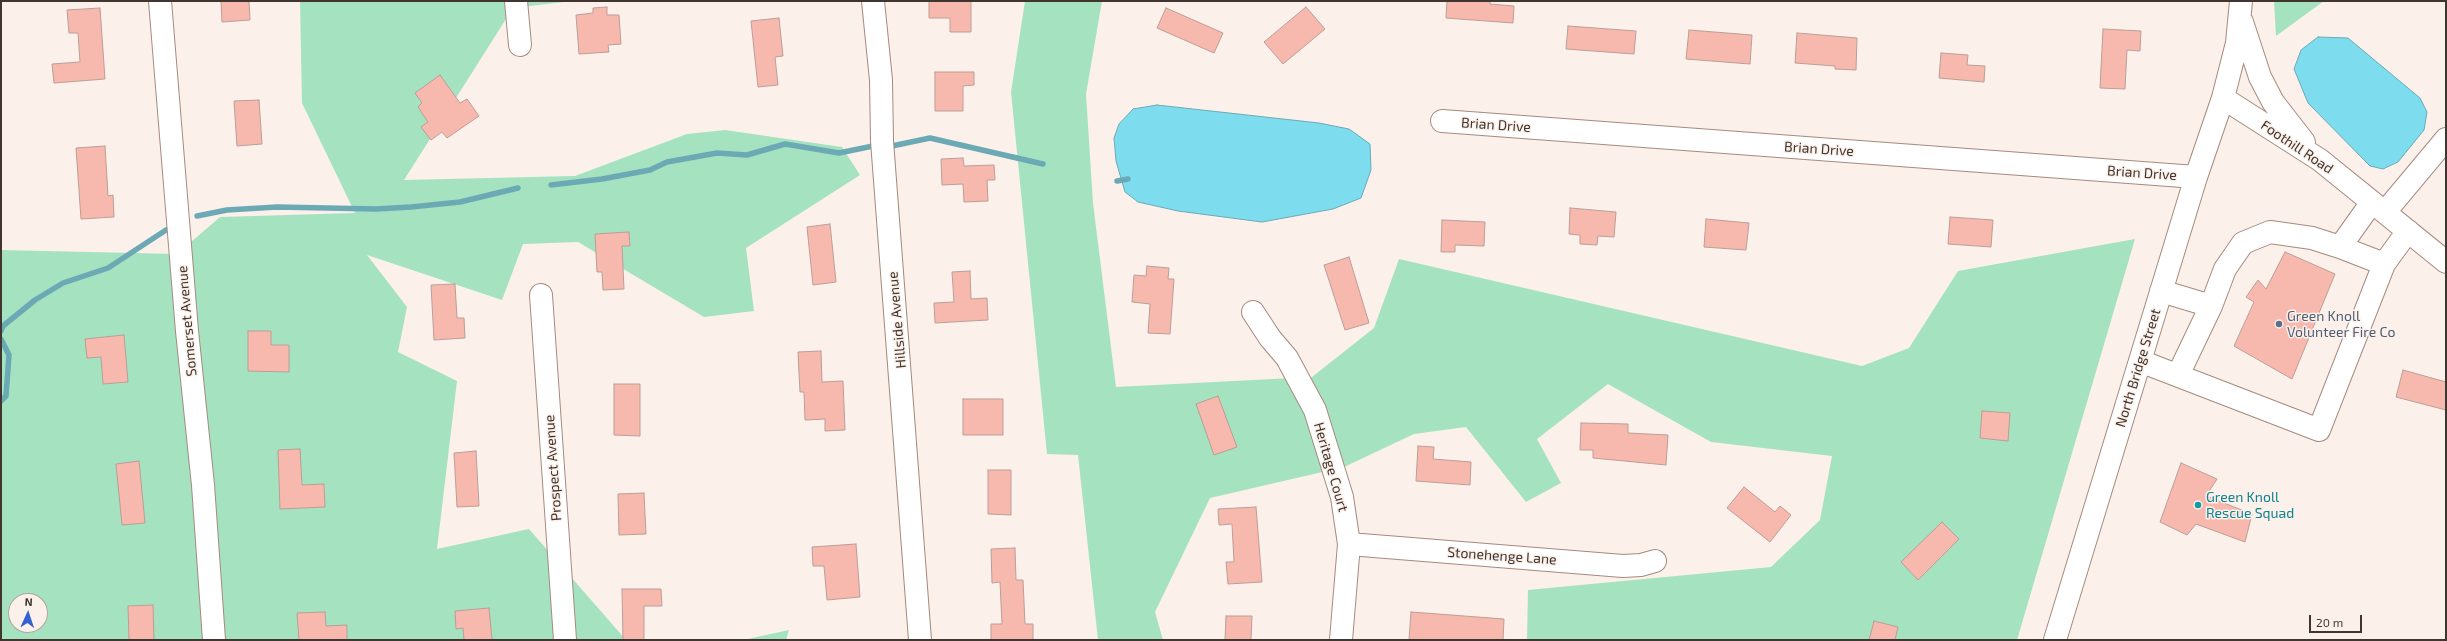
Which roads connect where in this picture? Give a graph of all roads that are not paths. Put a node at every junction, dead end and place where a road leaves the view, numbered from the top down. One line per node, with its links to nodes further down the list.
1 (160, 1): 24 (street, Somerset Avenue)
2 (516, 1): 5 (street)
3 (873, 1): 26 (street, Hillside Avenue)
4 (2241, 9): 6 (street); 9 (street)
5 (520, 45)
6 (2223, 98): 9 (street, Foothill Road); 10 (street, North Bridge Street)
7 (1442, 121): 10 (street, Brian Drive)
8 (2446, 140): 11 (street)
9 (2320, 160): 11 (street, Foothill Road)
10 (2196, 176): 16 (street, North Bridge Street)
11 (2378, 207): 12 (street, Foothill Road); 13 (street)
12 (2408, 231): 14 (street, Foothill Road); 15 (street)
13 (2340, 246): 15 (street); 18 (street)
14 (2446, 262)
15 (2384, 264): 21 (street)
16 (2161, 290): 18 (street); 20 (street, North Bridge Street)
17 (541, 295): 25 (street, Prospect Avenue)
18 (2211, 306): 21 (street)
19 (1253, 312): 22 (street, Heritage Court)
20 (2140, 361): 21 (street); 28 (street, North Bridge Street)
21 (2178, 375)
22 (1350, 544): 23 (street, Stonehenge Lane); 27 (street, Heritage Court)
23 (1655, 561)
24 (214, 640)
25 (565, 640)
26 (920, 640)
27 (1341, 640)
28 (2055, 640)

